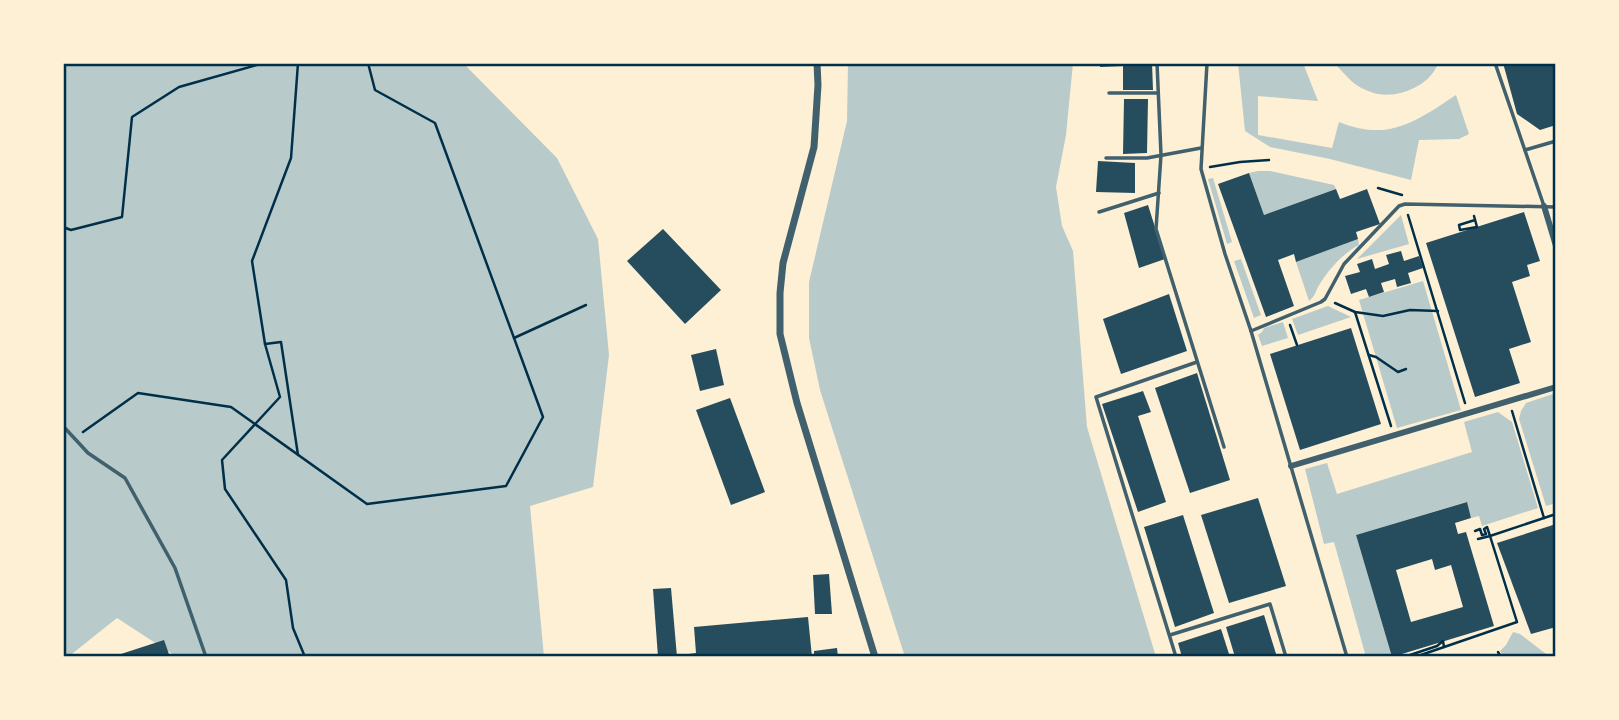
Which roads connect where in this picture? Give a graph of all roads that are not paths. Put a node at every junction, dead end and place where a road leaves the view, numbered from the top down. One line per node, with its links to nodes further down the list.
1 (817, 63): 25 (street)
2 (1157, 63): 6 (lane)
3 (1206, 63): 8 (lane)
4 (1495, 63): 9 (lane)
5 (1109, 93): 6 (lane)
6 (1158, 93): 10 (lane)
7 (1556, 141): 9 (lane)
8 (1202, 148): 10 (lane); 17 (lane)
9 (1525, 150): 13 (lane)
10 (1161, 155): 11 (lane); 12 (lane)
11 (1106, 158)
12 (1159, 192): 15 (lane); 18 (lane)
13 (1544, 206): 14 (lane); 16 (street); 17 (lane)
14 (1556, 207)
15 (1099, 212)
16 (1556, 246)
17 (1251, 331): 22 (lane)
18 (1197, 362): 21 (lane); 23 (lane)
19 (1556, 387): 22 (street)
20 (63, 426): 24 (lane)
21 (1224, 447)
22 (1291, 466): 28 (lane)
23 (1170, 635): 26 (lane); 27 (lane)
24 (206, 657)
25 (875, 657)
26 (1176, 657)
27 (1286, 657)
28 (1347, 657)

